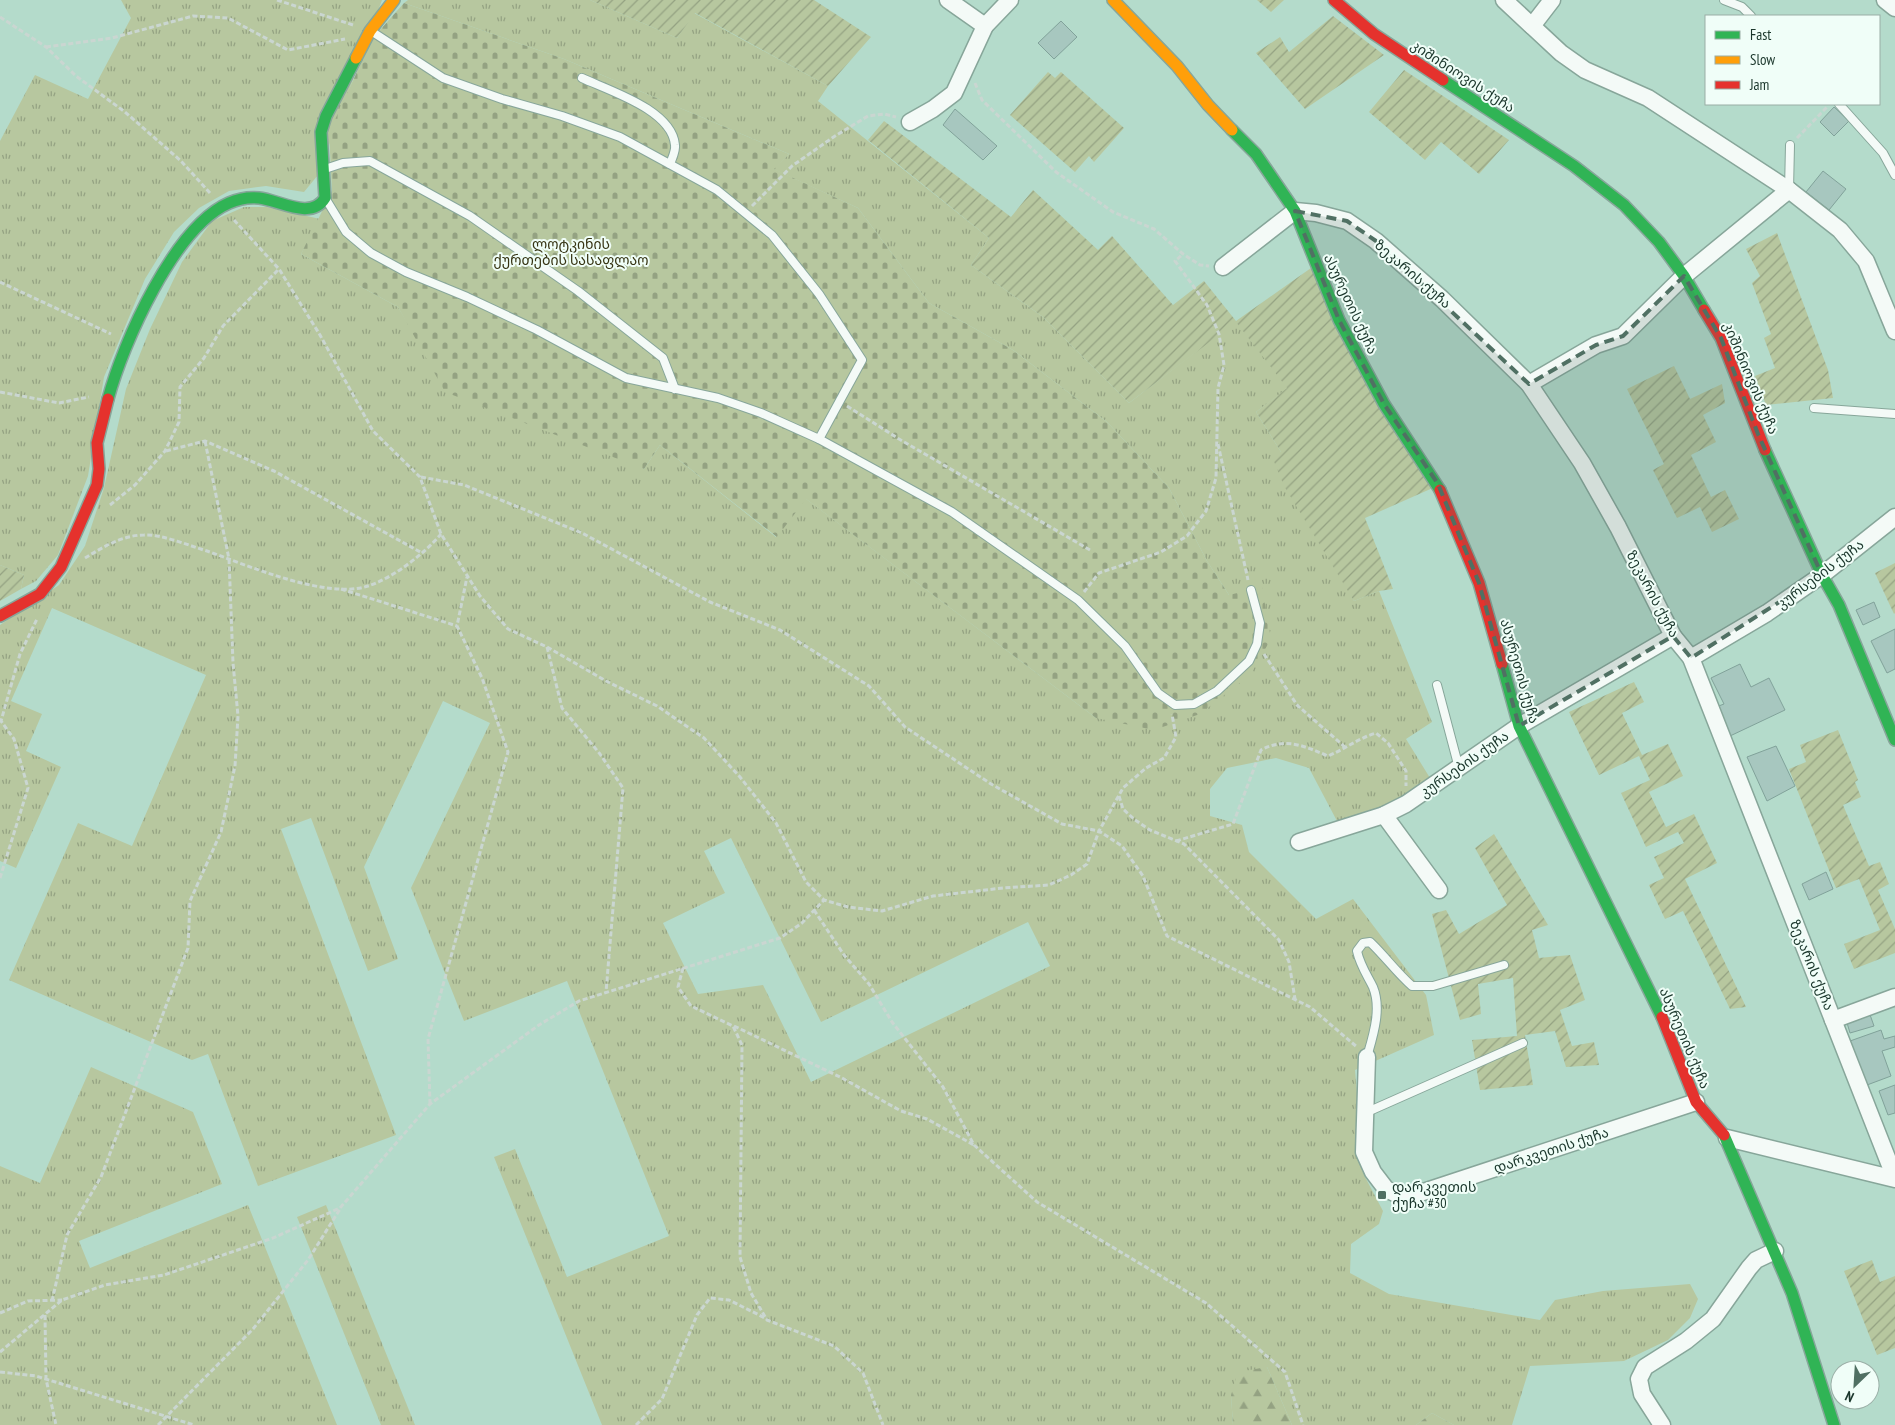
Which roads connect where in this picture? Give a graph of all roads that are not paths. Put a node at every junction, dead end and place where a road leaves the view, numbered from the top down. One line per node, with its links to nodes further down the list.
1 (394, 0): 14 (street)
2 (948, 0): 12 (street)
3 (1010, 0): 12 (street)
4 (1113, 0): 24 (street, ასურეთის ქუჩა)
5 (1334, 0): 26 (street, კიშინიოვის ქუჩა)
6 (1504, 0): 13 (street)
7 (1552, 0): 13 (street)
8 (1724, 0): 11 (lane)
9 (1885, 0): 10 (street)
10 (1895, 8)
11 (1750, 15)
12 (985, 26): 17 (street)
13 (1532, 26): 22 (street)
14 (370, 31): 19 (lane); 20 (street)
15 (582, 78): 19 (lane)
16 (1840, 105): 21 (lane)
17 (910, 122)
18 (1790, 145): 22 (lane)
19 (670, 164): 32 (lane)
20 (323, 169): 23 (street); 29 (lane)
21 (1895, 175)
22 (1789, 190): 26 (street); 27 (street)
23 (325, 198): 29 (lane); 36 (street)
24 (1295, 211): 25 (street); 28 (street, ზეკარის ქუჩა); 40 (street, ასურეთის ქუჩა)
25 (1223, 267)
26 (1684, 276): 28 (street); 34 (street, კიშინიოვის ქუჩა)
27 (1895, 330)
28 (1530, 384): 37 (street, ზეკარის ქუჩა)
29 (675, 389): 32 (lane)
30 (1814, 408): 31 (lane)
31 (1895, 414)
32 (820, 440): 35 (lane)
33 (1895, 517): 34 (street, კურსების ქუჩა)
34 (1822, 576): 38 (street, კურსების ქუჩა); 41 (street, კიშინიოვის ქუჩა)
35 (1251, 590)
36 (0, 616)
37 (1673, 636): 38 (street, ზეკარის ქუჩა); 40 (street, კურსების ქუჩა)
38 (1691, 658): 48 (street, ზეკარის ქუჩა)
39 (1437, 685): 42 (lane)
40 (1519, 726): 42 (street, კურსების ქუჩა); 51 (street, ასურეთის ქუჩა)
41 (1895, 740)
42 (1459, 768): 43 (street, კურსების ქუჩა)
43 (1384, 815): 44 (street, კურსების ქუჩა); 45 (street)
44 (1299, 842)
45 (1439, 890)
46 (1504, 965): 50 (lane)
47 (1895, 997): 48 (street)
48 (1834, 1020): 54 (street, ზეკარის ქუჩა)
49 (1523, 1043): 52 (lane)
50 (1368, 1057): 52 (street)
51 (1696, 1102): 52 (street, დარკვეთის ქუჩა); 53 (street, ასურეთის ქუჩა)
52 (1365, 1114)
53 (1727, 1138): 54 (street); 55 (street, ასურეთის ქუჩა)
54 (1895, 1179)
55 (1775, 1251): 56 (street); 57 (street, ასურეთის ქუჩა)
56 (1662, 1425)
57 (1834, 1425)

